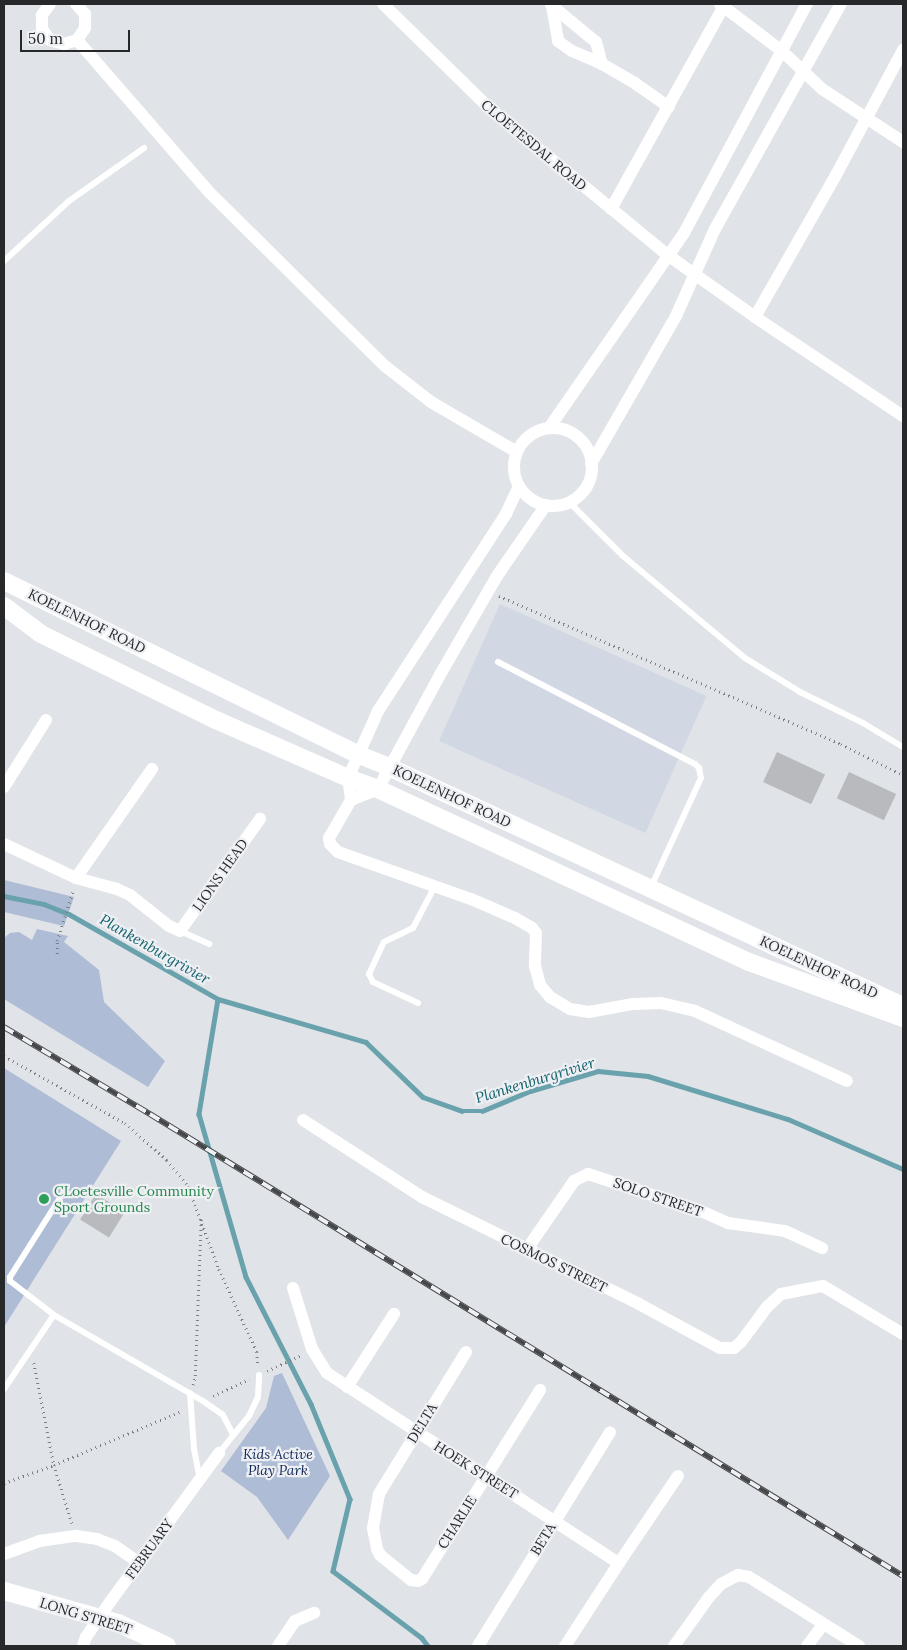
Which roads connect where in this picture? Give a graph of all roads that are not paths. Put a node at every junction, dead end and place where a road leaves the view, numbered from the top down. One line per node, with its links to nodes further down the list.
1 (50, 4): 8 (street)
2 (76, 4): 8 (street)
3 (382, 4): 17 (street, CLOETESDAL ROAD)
4 (808, 4): 10 (street)
5 (841, 4): 12 (street)
6 (551, 5): 11 (street); 11 (street)
7 (723, 5): 10 (street); 13 (street)
8 (77, 40): 24 (street)
9 (903, 50): 14 (street)
10 (782, 51): 12 (street); 18 (street)
11 (602, 64): 13 (street)
12 (805, 71): 14 (street); 20 (street)
13 (669, 107): 17 (street)
14 (867, 118): 15 (street); 21 (street)
15 (903, 142)
16 (144, 148): 19 (lane)
17 (611, 209): 18 (street, CLOETESDAL ROAD)
18 (669, 256): 20 (street, CLOETESDAL ROAD); 23 (street)
19 (4, 261)
20 (695, 275): 21 (street, CLOETESDAL ROAD); 25 (street)
21 (755, 317): 22 (street, CLOETESDAL ROAD)
22 (903, 416)
23 (549, 428): 24 (street); 25 (street)
24 (517, 452): 26 (street)
25 (591, 464): 27 (street)
26 (519, 486): 28 (street); 34 (street)
27 (569, 502): 28 (street); 33 (lane)
28 (546, 505): 35 (street)
29 (4, 581): 34 (main road, KOELENHOF ROAD)
30 (4, 606): 37 (main road, KOELENHOF ROAD)
31 (498, 662): 45 (lane)
32 (46, 720): 38 (street)
33 (903, 746)
34 (357, 754): 35 (main road, KOELENHOF ROAD); 37 (street)
35 (390, 767): 39 (street); 45 (main road, KOELENHOF ROAD)
36 (152, 769): 43 (street)
37 (348, 778): 39 (main road, KOELENHOF ROAD); 40 (street)
38 (4, 787)
39 (378, 789): 40 (street); 50 (main road, KOELENHOF ROAD)
40 (351, 800): 44 (street)
41 (260, 819): 46 (street, LIONS HEAD)
42 (4, 844): 43 (street)
43 (75, 883): 46 (street)
44 (435, 886): 48 (lane); 51 (street)
45 (650, 888): 49 (main road, KOELENHOF ROAD)
46 (180, 931): 47 (lane)
47 (209, 944)
48 (418, 1003)
49 (903, 1006)
50 (903, 1018)
51 (847, 1081)
52 (303, 1120): 55 (street, COSMOS STREET)
53 (65, 1190): 58 (lane)
54 (822, 1248): 55 (street, SOLO STREET)
55 (527, 1249): 59 (street, COSMOS STREET)
56 (293, 1288): 62 (street, HOEK STREET)
57 (394, 1314): 62 (street)
58 (54, 1315): 63 (lane); 65 (lane)
59 (903, 1334)
60 (466, 1352): 66 (street, DELTA)
61 (259, 1374): 68 (lane)
62 (347, 1387): 66 (street, HOEK STREET)
63 (4, 1389)
64 (540, 1390): 70 (street, CHARLIE)
65 (190, 1393): 68 (lane); 72 (lane)
66 (416, 1432): 70 (street, HOEK STREET); 77 (street, DELTA)
67 (610, 1432): 73 (street, BETA)
68 (233, 1435): 69 (lane)
69 (219, 1453): 72 (street, FEBRUARY)
70 (486, 1475): 73 (street, HOEK STREET); 77 (street, CHARLIE)
71 (678, 1476): 76 (street)
72 (200, 1480): 75 (street, FEBRUARY)
73 (554, 1520): 76 (street, HOEK STREET); 85 (street, BETA)
74 (4, 1554): 75 (street)
75 (139, 1563): 80 (street, FEBRUARY)
76 (619, 1563): 86 (street)
77 (422, 1579)
78 (4, 1591): 80 (main road, LONG STREET)
79 (314, 1613): 84 (street)
80 (100, 1618): 82 (street, FEBRUARY); 83 (main road, LONG STREET)
81 (823, 1625): 87 (street); 88 (street); 89 (street)
82 (83, 1646)
83 (167, 1646)
84 (278, 1646)
85 (478, 1646)
86 (565, 1646)
87 (674, 1646)
88 (807, 1646)
89 (859, 1646)

